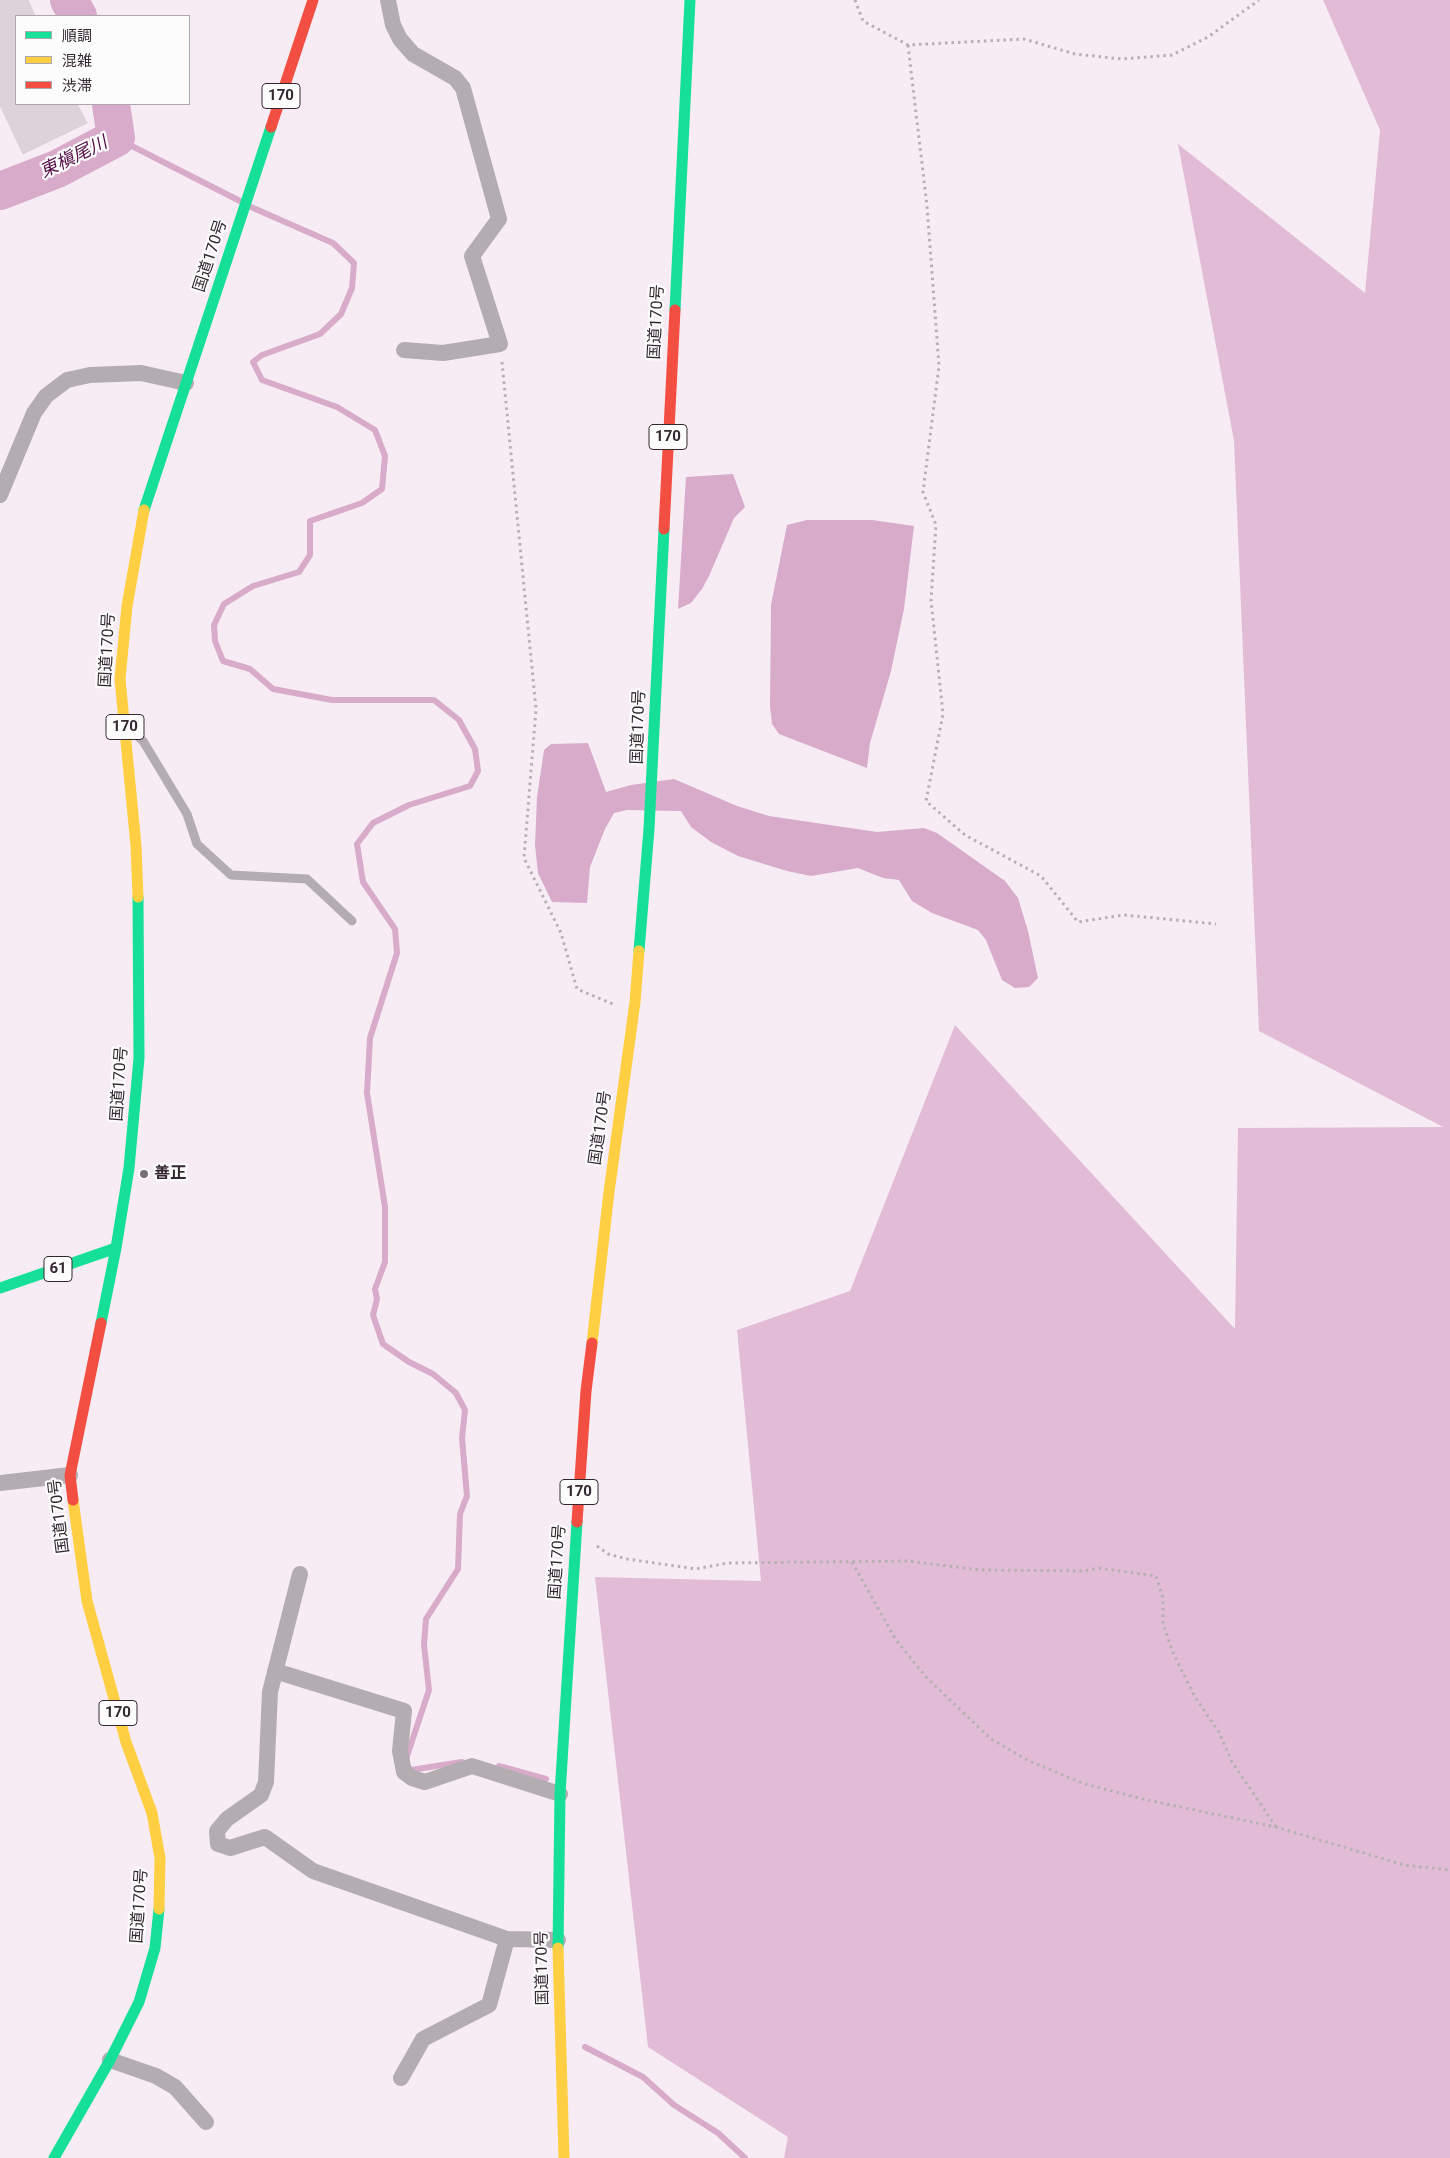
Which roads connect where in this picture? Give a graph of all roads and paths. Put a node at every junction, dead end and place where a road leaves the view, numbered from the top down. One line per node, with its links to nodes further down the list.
1 (313, 0): 11 (main road, 国道170号 / 170)
2 (388, 0): 9 (street)
3 (690, 0): 8 (main road, 国道170号 / 170)
4 (855, 0): 7 (path)
5 (1259, 0): 7 (path)
6 (678, 9): 8 (main road, 国道170号 / 170)
7 (908, 45): 15 (path)
8 (684, 102): 16 (main road, 国道170号 / 170)
9 (500, 344): 10 (street); 16 (path)
10 (404, 350)
11 (186, 383): 12 (street); 13 (main road, 国道170号 / 170)
12 (0, 495)
13 (125, 724): 14 (lane); 17 (main road, 国道170号 / 170)
14 (352, 921)
15 (1216, 924)
16 (634, 1012): 21 (main road, 国道170号 / 170)
17 (116, 1248): 18 (main road, 61); 19 (main road, 国道170号 / 170)
18 (0, 1288)
19 (70, 1475): 20 (street); 30 (main road, 国道170号 / 170)
20 (0, 1482)
21 (576, 1531): 22 (path); 25 (main road, 国道170号 / 170)
22 (852, 1562): 26 (path); 26 (path)
23 (300, 1574): 24 (street)
24 (275, 1671): 25 (street); 28 (street)
25 (560, 1794): 29 (main road, 国道170号 / 170)
26 (1276, 1827): 27 (path)
27 (1450, 1870)
28 (507, 1939): 29 (street); 31 (street)
29 (558, 1940): 34 (main road, 国道170号 / 170)
30 (110, 2060): 32 (street); 33 (main road, 国道170号 / 170)
31 (401, 2078)
32 (206, 2122)
33 (54, 2158)
34 (564, 2158)

